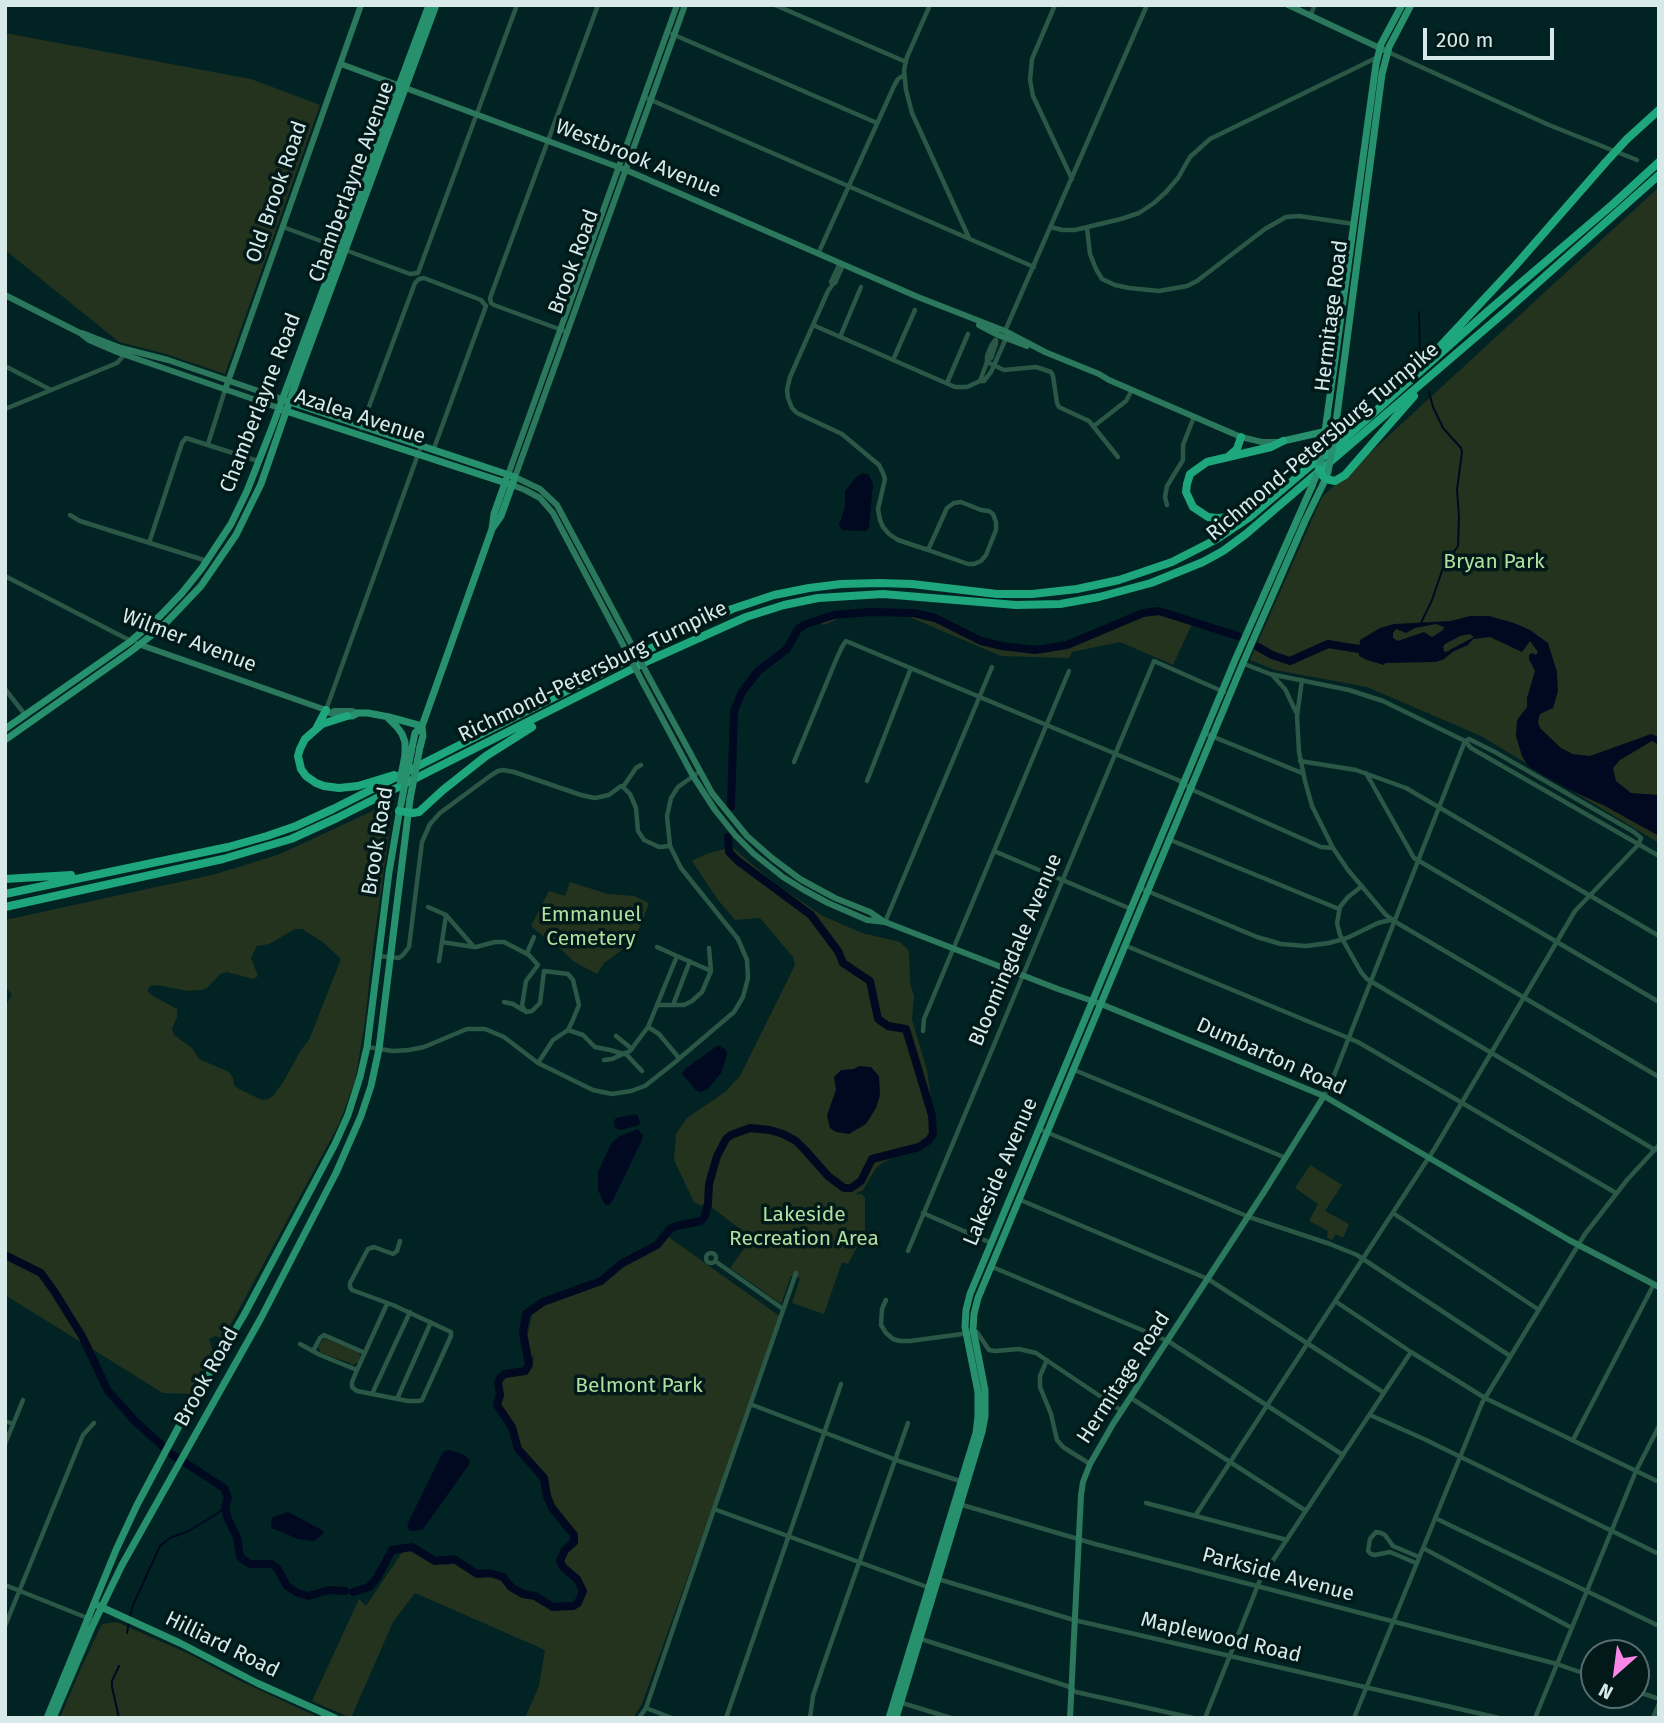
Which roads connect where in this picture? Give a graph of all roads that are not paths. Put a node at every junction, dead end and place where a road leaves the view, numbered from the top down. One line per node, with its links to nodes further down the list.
1 (361, 5): 21 (main road, Old Brook Road)
2 (429, 5): 23 (main road, Chamberlayne Road)
3 (436, 5): 23 (main road, Chamberlayne Avenue)
4 (517, 5): 26 (street)
5 (598, 5): 28 (street)
6 (677, 5): 17 (main road, Brook Road)
7 (685, 5): 17 (main road, Brook Road)
8 (775, 5): 20 (street)
9 (930, 5): 20 (street)
10 (1055, 5): 29 (street)
11 (1147, 5): 31 (street)
12 (1287, 5): 16 (main road)
13 (1315, 5): 16 (street)
14 (1402, 5): 18 (main road, Hermitage Road)
15 (1411, 5): 18 (main road, Hermitage Road)
16 (1310, 16): 18 (main road)
17 (671, 34): 24 (main road, Brook Road); 27 (street)
18 (1383, 50): 19 (main road, Hermitage Road); 30 (street); 37 (main road, Hermitage Road)
19 (1377, 57): 37 (main road, Hermitage Road); 40 (street)
20 (906, 62): 22 (street)
21 (341, 64): 23 (main road, Westbrook Avenue); 38 (main road, Old Brook Road)
22 (904, 75): 27 (street); 41 (street)
23 (402, 87): 26 (main road, Westbrook Avenue); 42 (main road, Chamberlayne Road)
24 (647, 98): 33 (main road, Brook Road); 36 (street)
25 (1659, 110): 65 (highway, bridge)
26 (477, 114): 28 (main road, Westbrook Avenue); 46 (street)
27 (877, 123): 36 (street)
28 (548, 141): 33 (main road, Westbrook Avenue); 49 (street)
29 (1063, 160): 31 (street); 35 (street)
30 (1637, 160)
31 (1079, 162): 35 (street)
32 (1659, 162): 65 (highway, Richmond-Petersburg Turnpike)
33 (622, 169): 43 (main road, Westbrook Avenue); 52 (main road, Brook Road)
34 (1659, 175): 61 (highway, Richmond-Petersburg Turnpike)
35 (1072, 179): 39 (street)
36 (849, 186): 41 (street); 43 (street)
37 (1358, 225): 40 (street); 75 (main road, Hermitage Road); 76 (main road, Hermitage Road)
38 (283, 226): 42 (street); 62 (main road, Old Brook Road)
39 (1051, 227): 40 (street); 45 (street)
40 (1087, 228)
41 (970, 240): 45 (street)
42 (343, 249): 46 (street); 69 (main road, Chamberlayne Road)
43 (818, 254): 44 (main road, Westbrook Avenue)
44 (841, 264): 51 (street); 54 (main road, Westbrook Avenue)
45 (1034, 267): 54 (street)
46 (417, 276): 49 (street); 73 (street)
47 (861, 287): 55 (street)
48 (5, 295): 56 (main road, Azalea Avenue)
49 (488, 303): 52 (street); 83 (street)
50 (915, 310): 57 (street)
51 (813, 326): 55 (street); 93 (street)
52 (564, 331): 88 (main road, Brook Road)
53 (968, 334): 64 (street)
54 (1002, 335): 58 (street); 60 (street); 68 (main road, Westbrook Avenue)
55 (840, 337): 57 (street)
56 (126, 353): 62 (main road, Azalea Avenue); 66 (street); 67 (main road, Azalea Avenue)
57 (893, 360): 64 (street)
58 (987, 361): 60 (street); 63 (street)
59 (5, 366): 66 (street)
60 (994, 366): 63 (street); 74 (street)
61 (1432, 375): 87 (highway); 110 (highway, Richmond-Petersburg Turnpike)
62 (228, 381): 67 (main road, Old Brook Road); 69 (main road, Azalea Avenue)
63 (979, 381): 64 (street)
64 (947, 383)
65 (1402, 387): 89 (highway, Richmond-Petersburg Turnpike)
66 (51, 390): 70 (street)
67 (225, 390): 71 (main road, Azalea Avenue); 80 (street)
68 (1132, 390): 72 (main road, Westbrook Avenue); 74 (street)
69 (286, 400): 71 (main road); 73 (main road, Azalea Avenue)
70 (5, 409)
71 (283, 409): 77 (main road, Azalea Avenue); 86 (main road, Chamberlayne Road); 97 (main road, Chamberlayne Road)
72 (1194, 417): 78 (main road, Westbrook Avenue); 90 (street)
73 (362, 426): 77 (street); 81 (main road, Azalea Avenue)
74 (1094, 426): 85 (street)
75 (1326, 431): 76 (main road, Westbrook Avenue); 79 (main road, Westbrook Avenue); 87 (main road, Hermitage Road, bridge)
76 (1334, 434): 87 (main road, Hermitage Road, bridge)
77 (358, 435): 82 (main road, Azalea Avenue)
78 (1241, 437): 79 (main road, Westbrook Avenue); 84 (highway)
79 (1283, 441): 84 (highway)
80 (208, 444): 86 (street); 92 (street)
81 (421, 446): 82 (street); 83 (main road, Azalea Avenue)
82 (418, 454): 83 (main road, Azalea Avenue); 111 (street)
83 (432, 454): 88 (main road, Azalea Avenue)
84 (1229, 456): 89 (highway)
85 (1118, 457)
86 (259, 461): 94 (main road, Chamberlayne Road)
87 (1324, 474): 98 (main road, Hermitage Road, bridge); 99 (main road, Hermitage Road)
88 (510, 480): 105 (main road, Dumbarton Road, bridge); 105 (main road, Dumbarton Road, bridge); 119 (main road, Brook Road)
89 (1286, 486): 132 (highway, Richmond-Petersburg Turnpike)
90 (1167, 505)
91 (70, 515): 92 (street)
92 (149, 543): 94 (street)
93 (928, 550): 93 (street)
94 (208, 561): 96 (main road, Chamberlayne Road)
95 (5, 576): 96 (street, Wilmer Avenue)
96 (131, 641): 97 (main road, Wilmer Avenue); 113 (main road, Chamberlayne Road)
97 (140, 645): 111 (main road, Wilmer Avenue); 117 (main road, Chamberlayne Road)
98 (1235, 660): 99 (street); 107 (main road, Lakeside Avenue)
99 (1243, 663): 103 (street); 108 (main road, Lakeside Avenue)
100 (992, 667): 109 (street)
101 (911, 668): 109 (street); 129 (street); 135 (street)
102 (1069, 671): 118 (street)
103 (1270, 674): 104 (street); 116 (street)
104 (1302, 680): 116 (street); 125 (street)
105 (647, 681): 133 (main road, Dumbarton Road)
106 (5, 689): 113 (street)
107 (1222, 691): 108 (street); 122 (main road, Lakeside Avenue); 127 (street, Bloomingdale Avenue)
108 (1230, 694): 123 (main road, Lakeside Avenue)
109 (980, 697): 118 (street); 162 (street)
110 (565, 704): 140 (highway); 156 (highway, Richmond-Petersburg Turnpike)
111 (326, 710): 112 (main road, Wilmer Avenue); 114 (main road, Wilmer Avenue); 120 (highway)
112 (358, 713): 114 (main road, Wilmer Avenue); 115 (main road, Wilmer Avenue)
113 (26, 715): 117 (street); 121 (main road, Chamberlayne Road)
114 (347, 716): 120 (highway)
115 (385, 716): 119 (main road, Wilmer Avenue); 126 (main road)
116 (1297, 716): 128 (street)
117 (31, 722): 124 (main road, Chamberlayne Road)
118 (1047, 725): 127 (street); 146 (street)
119 (422, 726): 126 (main road, Brook Road); 140 (main road, Brook Road, bridge)
120 (317, 727): 132 (highway)
121 (5, 729)
122 (1204, 733): 123 (street); 136 (main road, Lakeside Avenue)
123 (1213, 736): 134 (street); 138 (main road, Lakeside Avenue)
124 (5, 740)
125 (1465, 741): 139 (street); 143 (street)
126 (408, 753): 140 (main road, Brook Road, bridge)
127 (1115, 754): 136 (street); 151 (street, Bloomingdale Avenue)
128 (1300, 761): 131 (street); 134 (street)
129 (794, 762)
130 (641, 765): 137 (street)
131 (1366, 773): 139 (street); 148 (street)
132 (404, 774): 149 (highway, Richmond-Petersburg Turnpike)
133 (696, 774): 144 (street); 162 (main road, Dumbarton Road)
134 (1303, 774): 145 (street)
135 (867, 781)
136 (1183, 783): 138 (street); 141 (main road, Lakeside Avenue)
137 (623, 787): 144 (street); 176 (street)
138 (1191, 788): 142 (main road, Lakeside Avenue); 145 (street)
139 (1439, 807): 148 (street); 155 (street)
140 (401, 808): 174 (main road, Brook Road); 176 (main road, Brook Road)
141 (1162, 834): 142 (street); 153 (main road, Lakeside Avenue)
142 (1169, 840): 153 (main road, Lakeside Avenue); 159 (street)
143 (1639, 844): 147 (street); 155 (street)
144 (670, 845): 201 (street)
145 (1333, 848): 152 (street)
146 (994, 852): 151 (street); 172 (street)
147 (1659, 856)
148 (1418, 861): 161 (street); 168 (street)
149 (112, 872): 150 (highway); 154 (highway)
150 (5, 879)
151 (1062, 880): 158 (street); 182 (street, Bloomingdale Avenue)
152 (1362, 886): 159 (street); 161 (street)
153 (1144, 890): 158 (main road, Lakeside Avenue); 165 (street); 167 (main road, Lakeside Avenue)
154 (5, 894)
155 (1589, 896): 163 (street); 168 (street)
156 (5, 907)
157 (428, 907): 160 (street)
158 (1131, 909): 167 (main road, Lakeside Avenue)
159 (1339, 909): 165 (street)
160 (446, 915): 166 (street); 169 (street)
161 (1394, 921): 165 (street); 183 (street); 184 (street)
162 (885, 922): 172 (main road, Dumbarton Road)
163 (1659, 936)
164 (534, 937): 173 (street)
165 (1342, 939): 183 (street)
166 (442, 942): 169 (street); 177 (street)
167 (1121, 943): 186 (main road, Lakeside Avenue); 195 (street)
168 (1556, 943): 184 (street); 187 (street)
169 (474, 947): 173 (street)
170 (657, 947): 175 (street)
171 (709, 948): 181 (street)
172 (954, 949): 182 (main road, Dumbarton Road); 193 (street)
173 (527, 953): 179 (street)
174 (379, 956): 176 (street); 196 (main road, Brook Road)
175 (677, 956): 178 (street); 188 (street)
176 (391, 957): 197 (main road, Brook Road)
177 (439, 961)
178 (690, 961): 181 (street); 189 (street)
179 (538, 965): 180 (street); 190 (street)
180 (544, 971): 190 (street); 192 (street)
181 (711, 971): 189 (street)
182 (1022, 975): 186 (main road, Dumbarton Road); 217 (street, Bloomingdale Avenue)
183 (1370, 982): 195 (street); 200 (street)
184 (1524, 998): 200 (street); 207 (street)
185 (504, 1002): 190 (street)
186 (1096, 1002): 204 (main road, Lakeside Avenue); 205 (main road, Lakeside Avenue); 208 (main road, Dumbarton Road)
187 (1659, 1002)
188 (657, 1005): 189 (street); 191 (street)
189 (673, 1005)
190 (524, 1010)
191 (648, 1027): 198 (street); 201 (street)
192 (568, 1030): 199 (street); 203 (street)
193 (923, 1031)
194 (616, 1036): 198 (street)
195 (1349, 1038): 208 (street); 209 (street)
196 (367, 1047): 197 (street); 295 (main road, Brook Road)
197 (379, 1049): 203 (street); 295 (main road, Brook Road)
198 (632, 1049): 199 (street)
199 (624, 1054): 202 (street); 206 (street)
200 (1491, 1054): 209 (street); 212 (street)
201 (679, 1058): 203 (street)
202 (604, 1060)
203 (538, 1063)
204 (1065, 1066): 205 (street); 210 (main road, Lakeside Avenue)
205 (1073, 1070): 211 (main road, Lakeside Avenue); 213 (street)
206 (642, 1071)
207 (1659, 1077)
208 (1324, 1096): 213 (main road, Hermitage Road); 214 (main road, Dumbarton Road)
209 (1462, 1103): 214 (street); 215 (street)
210 (1038, 1129): 211 (street); 216 (main road, Lakeside Avenue)
211 (1047, 1133): 216 (main road, Lakeside Avenue); 219 (street)
212 (1657, 1147): 215 (street)
213 (1286, 1158): 219 (main road, Hermitage Road)
214 (1429, 1158): 218 (street); 222 (main road, Dumbarton Road)
215 (1616, 1193): 222 (street)
216 (1015, 1198): 221 (main road, Lakeside Avenue); 226 (main road, Lakeside Avenue); 228 (street)
217 (923, 1213): 221 (street); 223 (street, Bloomingdale Avenue)
218 (1393, 1213): 224 (street); 234 (street)
219 (1249, 1217): 224 (street); 228 (main road, Hermitage Road)
220 (400, 1241): 232 (street)
221 (991, 1242): 226 (main road, Lakeside Avenue)
222 (1579, 1245): 229 (main road, Dumbarton Road); 234 (street)
223 (908, 1251)
224 (1363, 1259): 231 (street); 244 (street)
225 (715, 1261): 233 (street)
226 (986, 1265): 237 (main road, Lakeside Avenue); 238 (street)
227 (796, 1273): 233 (street)
228 (1208, 1279): 238 (main road, Hermitage Road); 239 (street)
229 (1656, 1286): 264 (street)
230 (886, 1300): 237 (street)
231 (1335, 1301): 239 (street); 242 (street)
232 (387, 1304): 235 (street); 243 (street)
233 (784, 1309): 254 (street)
234 (1539, 1310): 244 (street)
235 (410, 1312): 236 (street); 249 (street)
236 (431, 1322): 252 (street); 252 (street)
237 (970, 1333): 245 (street); 272 (main road, Lakeside Avenue)
238 (1168, 1341): 250 (main road, Hermitage Road); 255 (street)
239 (1308, 1343): 248 (street); 255 (street)
240 (300, 1344): 241 (street)
241 (313, 1352): 243 (street); 246 (street)
242 (1411, 1352): 248 (street); 251 (street)
243 (365, 1353): 246 (street)
244 (1510, 1356): 251 (street)
245 (1046, 1360): 256 (street); 270 (street)
246 (357, 1370): 249 (street)
247 (841, 1384): 263 (street)
248 (1384, 1393): 257 (street)
249 (372, 1394): 252 (street)
250 (1131, 1398): 256 (main road, Hermitage Road); 269 (street)
251 (1485, 1398): 264 (street); 267 (street)
252 (397, 1399)
253 (23, 1400): 261 (street)
254 (750, 1404): 263 (street); 276 (street)
255 (1268, 1405): 266 (street); 269 (street)
256 (1122, 1411): 270 (main road, Hermitage Road)
257 (1370, 1415): 266 (street); 267 (street)
258 (5, 1421): 261 (street)
259 (94, 1423): 293 (street)
260 (908, 1423): 268 (street)
261 (13, 1424): 265 (street)
262 (1659, 1426): 271 (street)
263 (825, 1432): 268 (street); 281 (street)
264 (1573, 1440): 271 (street)
265 (5, 1444)
266 (1343, 1455): 277 (street)
267 (1460, 1457): 279 (street); 280 (street)
268 (894, 1459): 272 (street); 287 (street)
269 (1231, 1462): 277 (street); 278 (street)
270 (1090, 1464): 282 (main road, Hermitage Road)
271 (1636, 1471): 273 (street); 280 (street)
272 (964, 1482): 274 (main road, Lakeside Avenue)
273 (1659, 1482)
274 (958, 1503): 282 (street, Parkside Avenue); 289 (main road, Lakeside Avenue); 292 (main road, Lakeside Avenue)
275 (1146, 1503): 278 (street)
276 (713, 1509): 281 (street); 310 (street)
277 (1306, 1511): 283 (street)
278 (1195, 1516): 283 (street)
279 (1435, 1518): 284 (street); 294 (street)
280 (1611, 1531): 285 (street); 294 (street)
281 (788, 1536): 287 (street); 316 (street)
282 (1078, 1538): 291 (street, Parkside Avenue); 297 (main road, Hermitage Road)
283 (1287, 1540): 291 (street)
284 (1423, 1548): 286 (street); 301 (street)
285 (1659, 1554)
286 (1419, 1557): 288 (street); 288 (street)
287 (859, 1563): 292 (street); 317 (street)
288 (1416, 1563): 298 (street)
289 (938, 1579): 292 (main road, Lakeside Avenue); 297 (street, Maplewood Road)
290 (5, 1585): 293 (street)
291 (1258, 1586): 298 (street, Parkside Avenue); 303 (street)
292 (932, 1589): 302 (main road, Lakeside Avenue)
293 (20, 1591): 296 (street); 299 (street)
294 (1586, 1591): 300 (street); 301 (street)
295 (97, 1605): 296 (main road, Brook Road); 313 (main road, Hilliard Road)
296 (91, 1620): 311 (main road, Brook Road); 312 (main road, Brook Road)
297 (1074, 1620): 303 (street, Maplewood Road); 307 (main road, Hermitage Road)
298 (1393, 1621): 304 (street, Parkside Avenue); 306 (street)
299 (5, 1626)
300 (1659, 1626)
301 (1572, 1628): 304 (street)
302 (917, 1637): 307 (street); 308 (main road, Lakeside Avenue)
303 (1230, 1656): 306 (street, Maplewood Road); 323 (street)
304 (1558, 1664): 305 (street, Parkside Avenue); 326 (street)
305 (1580, 1672)
306 (1366, 1687): 324 (street); 325 (street, Maplewood Road)
307 (1072, 1690): 321 (main road, Hermitage Road); 322 (street)
308 (898, 1701): 318 (main road, Lakeside Avenue); 319 (main road, Lakeside Avenue); 320 (street)
309 (1659, 1702): 327 (street)
310 (646, 1708): 314 (street); 315 (street)
311 (47, 1718)
312 (53, 1718)
313 (335, 1718)
314 (639, 1718)
315 (672, 1718)
316 (726, 1718)
317 (810, 1718)
318 (889, 1718)
319 (896, 1718)
320 (951, 1718)
321 (1070, 1718)
322 (1193, 1718)
323 (1205, 1718)
324 (1354, 1718)
325 (1499, 1718)
326 (1535, 1718)
327 (1653, 1718)

